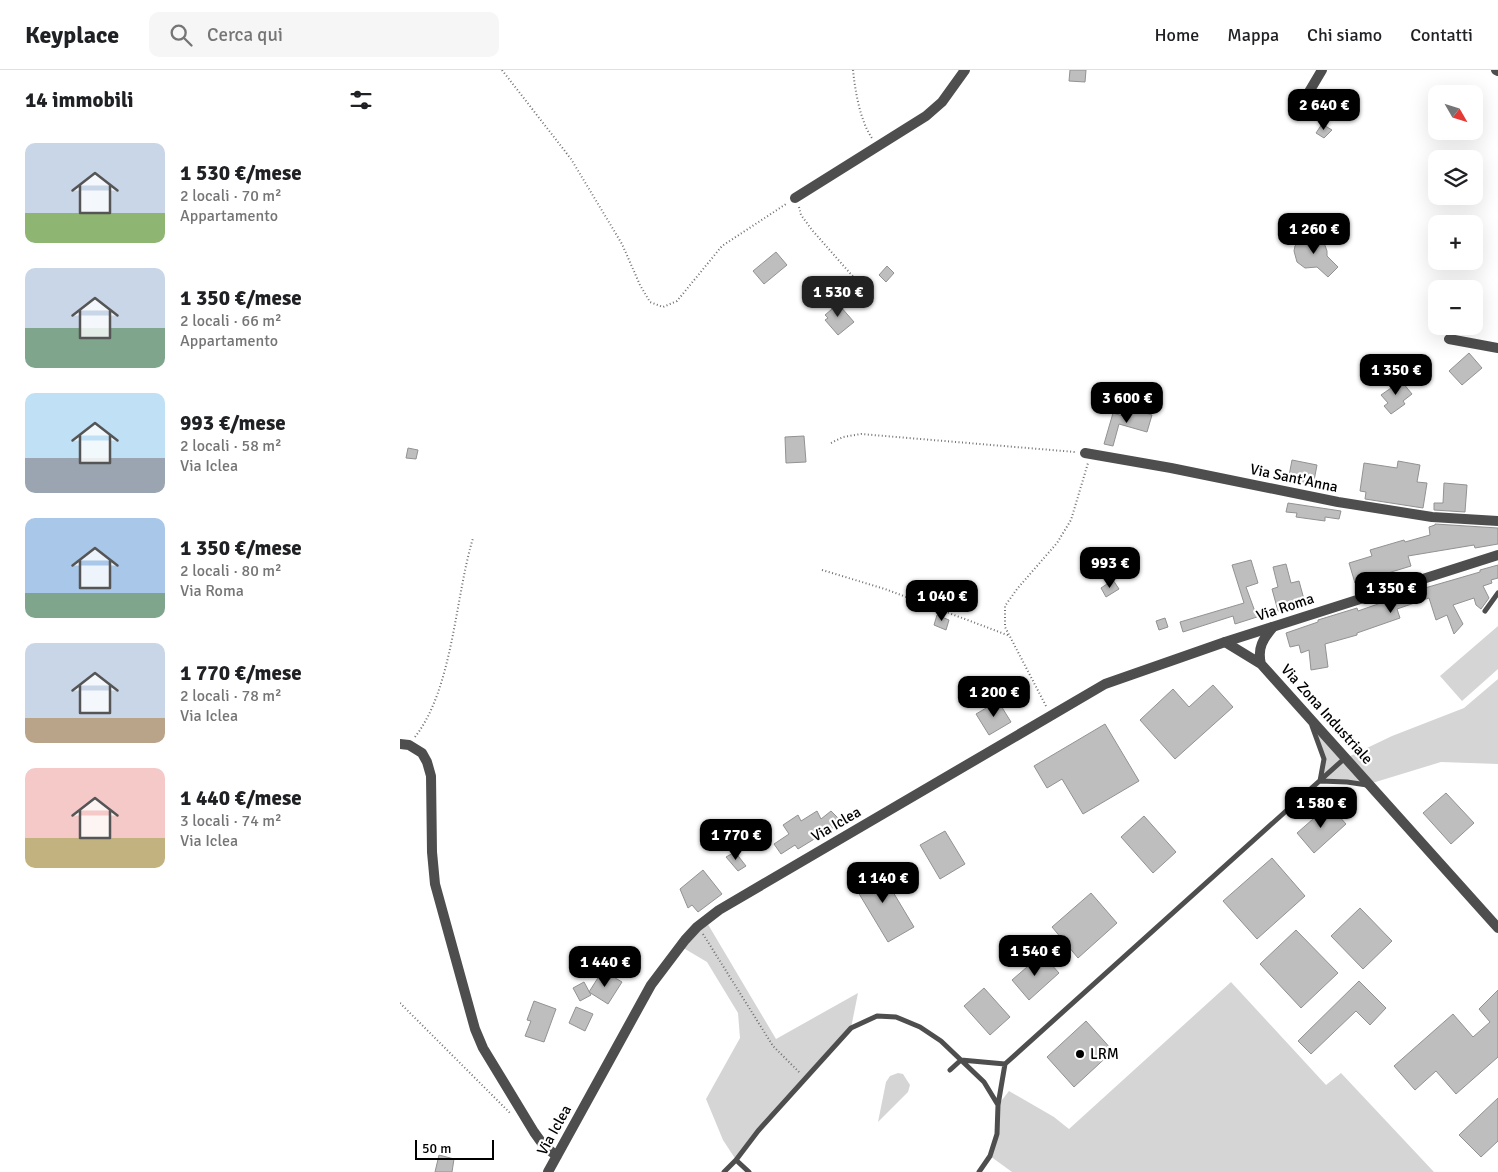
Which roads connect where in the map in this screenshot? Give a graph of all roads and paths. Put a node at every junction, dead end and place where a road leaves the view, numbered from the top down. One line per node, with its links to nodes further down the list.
1 (502, 70): 7 (path)
2 (853, 70): 6 (path)
3 (965, 70): 6 (street)
4 (1322, 70): 5 (street)
5 (1300, 107)
6 (878, 146): 7 (street)
7 (798, 196): 8 (path)
8 (870, 297)
9 (1448, 339): 10 (street)
10 (1498, 348)
11 (831, 443): 12 (path)
12 (1088, 453): 13 (street, Via Sant'Anna); 21 (path)
13 (1498, 521)
14 (473, 538): 28 (path)
15 (1498, 555): 19 (street, Via Roma)
16 (822, 570): 21 (path)
17 (1498, 593): 18 (lane)
18 (1485, 611)
19 (1273, 627): 20 (street, Via Roma); 23 (street)
20 (1251, 634): 22 (street, Via Roma); 23 (street); 24 (street)
21 (1010, 636): 26 (path)
22 (1225, 642): 24 (street, Via Zona Industriale); 26 (street, Via Iclea)
23 (1261, 645): 25 (street)
24 (1247, 656): 25 (street, Via Zona Industriale)
25 (1261, 664): 27 (street, Via Zona Industriale)
26 (1052, 716): 32 (street, Via Iclea)
27 (1309, 717): 29 (street, Via Zona Industriale); 30 (lane)
28 (404, 744): 41 (street)
29 (1346, 758): 30 (lane); 31 (street, Via Zona Industriale)
30 (1320, 781): 31 (lane); 36 (lane)
31 (1370, 785): 33 (street, Via Zona Industriale)
32 (697, 927): 38 (path); 41 (street, Via Iclea)
33 (1498, 928)
34 (400, 1003): 40 (path)
35 (961, 1060): 36 (lane); 37 (lane); 38 (lane); 39 (lane)
36 (1005, 1064): 39 (lane)
37 (950, 1070)
38 (805, 1078): 42 (lane)
39 (998, 1105): 46 (lane)
40 (511, 1115)
41 (557, 1156): 43 (street, Via Iclea)
42 (736, 1160): 44 (lane); 45 (lane)
43 (548, 1172)
44 (724, 1172)
45 (748, 1172)
46 (979, 1172)

